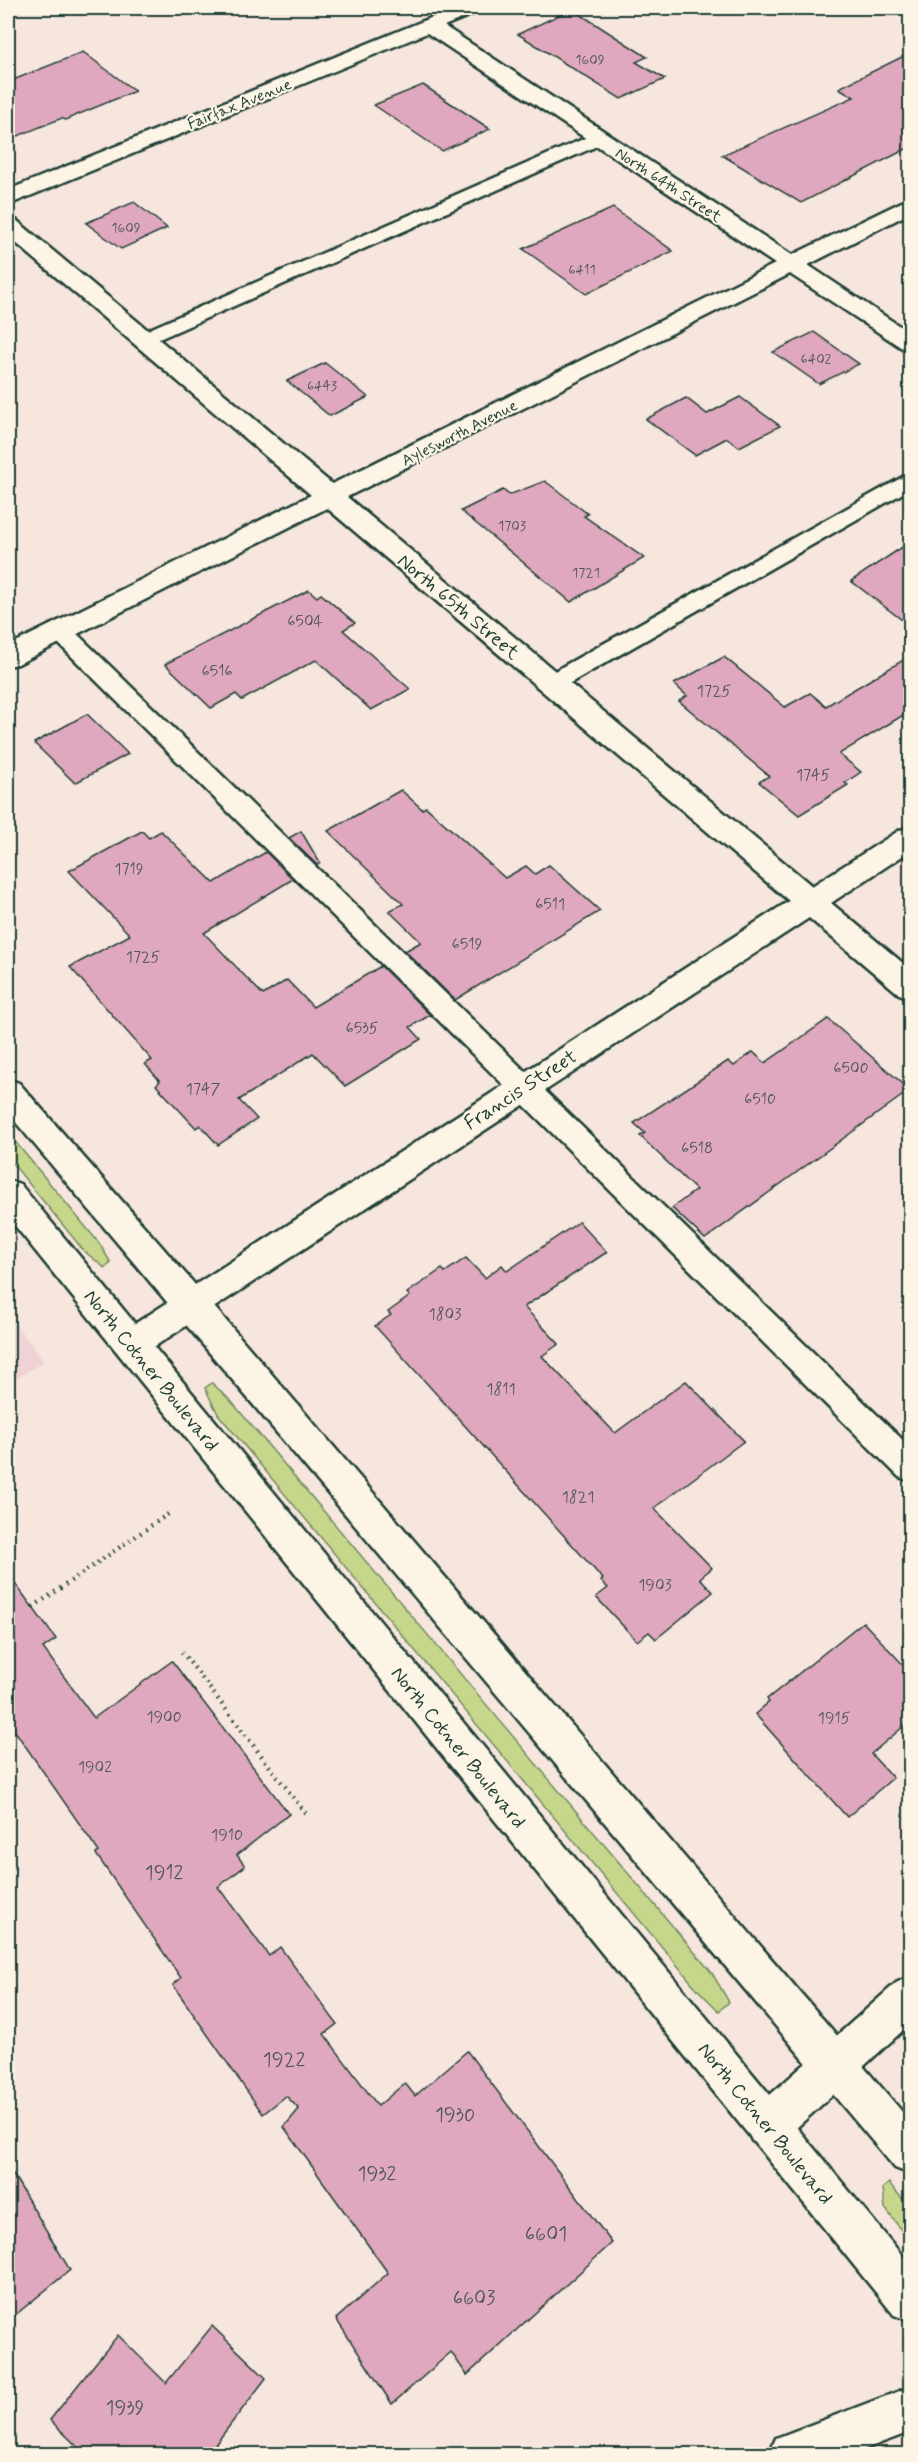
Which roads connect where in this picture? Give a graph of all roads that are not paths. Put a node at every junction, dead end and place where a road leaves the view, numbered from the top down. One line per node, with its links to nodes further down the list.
1 (471, 8): 2 (street, Fairfax Avenue)
2 (428, 25): 3 (street, North 64th Street); 4 (street, Fairfax Avenue)
3 (599, 138): 7 (street, North 64th Street); 8 (lane)
4 (8, 198)
5 (910, 205): 7 (street, Aylesworth Avenue)
6 (8, 225): 8 (street, North 65th Street)
7 (793, 265): 9 (street, North 64th Street); 11 (street, Aylesworth Avenue)
8 (144, 339): 11 (street, North 65th Street)
9 (910, 343)
10 (910, 480): 14 (lane)
11 (329, 497): 12 (street, Aylesworth Avenue); 14 (street, North 65th Street)
12 (60, 631): 13 (street, Aylesworth Avenue); 18 (lane)
13 (8, 657)
14 (550, 684): 16 (street, North 65th Street)
15 (910, 837): 16 (street, Francis Street)
16 (811, 902): 17 (street, North 65th Street); 18 (street, Francis Street)
17 (910, 986)
18 (524, 1086): 21 (street, Francis Street); 23 (lane)
19 (8, 1092): 21 (street)
20 (8, 1194): 22 (street, North Cotner Boulevard)
21 (192, 1305): 22 (street, Francis Street); 25 (street)
22 (131, 1344): 26 (street, North Cotner Boulevard)
23 (910, 1467)
24 (910, 1997): 25 (street)
25 (836, 2065): 26 (street); 27 (street)
26 (767, 2126): 28 (street, North Cotner Boulevard)
27 (910, 2154)
28 (910, 2299)
29 (910, 2410): 30 (street)
30 (792, 2454)

